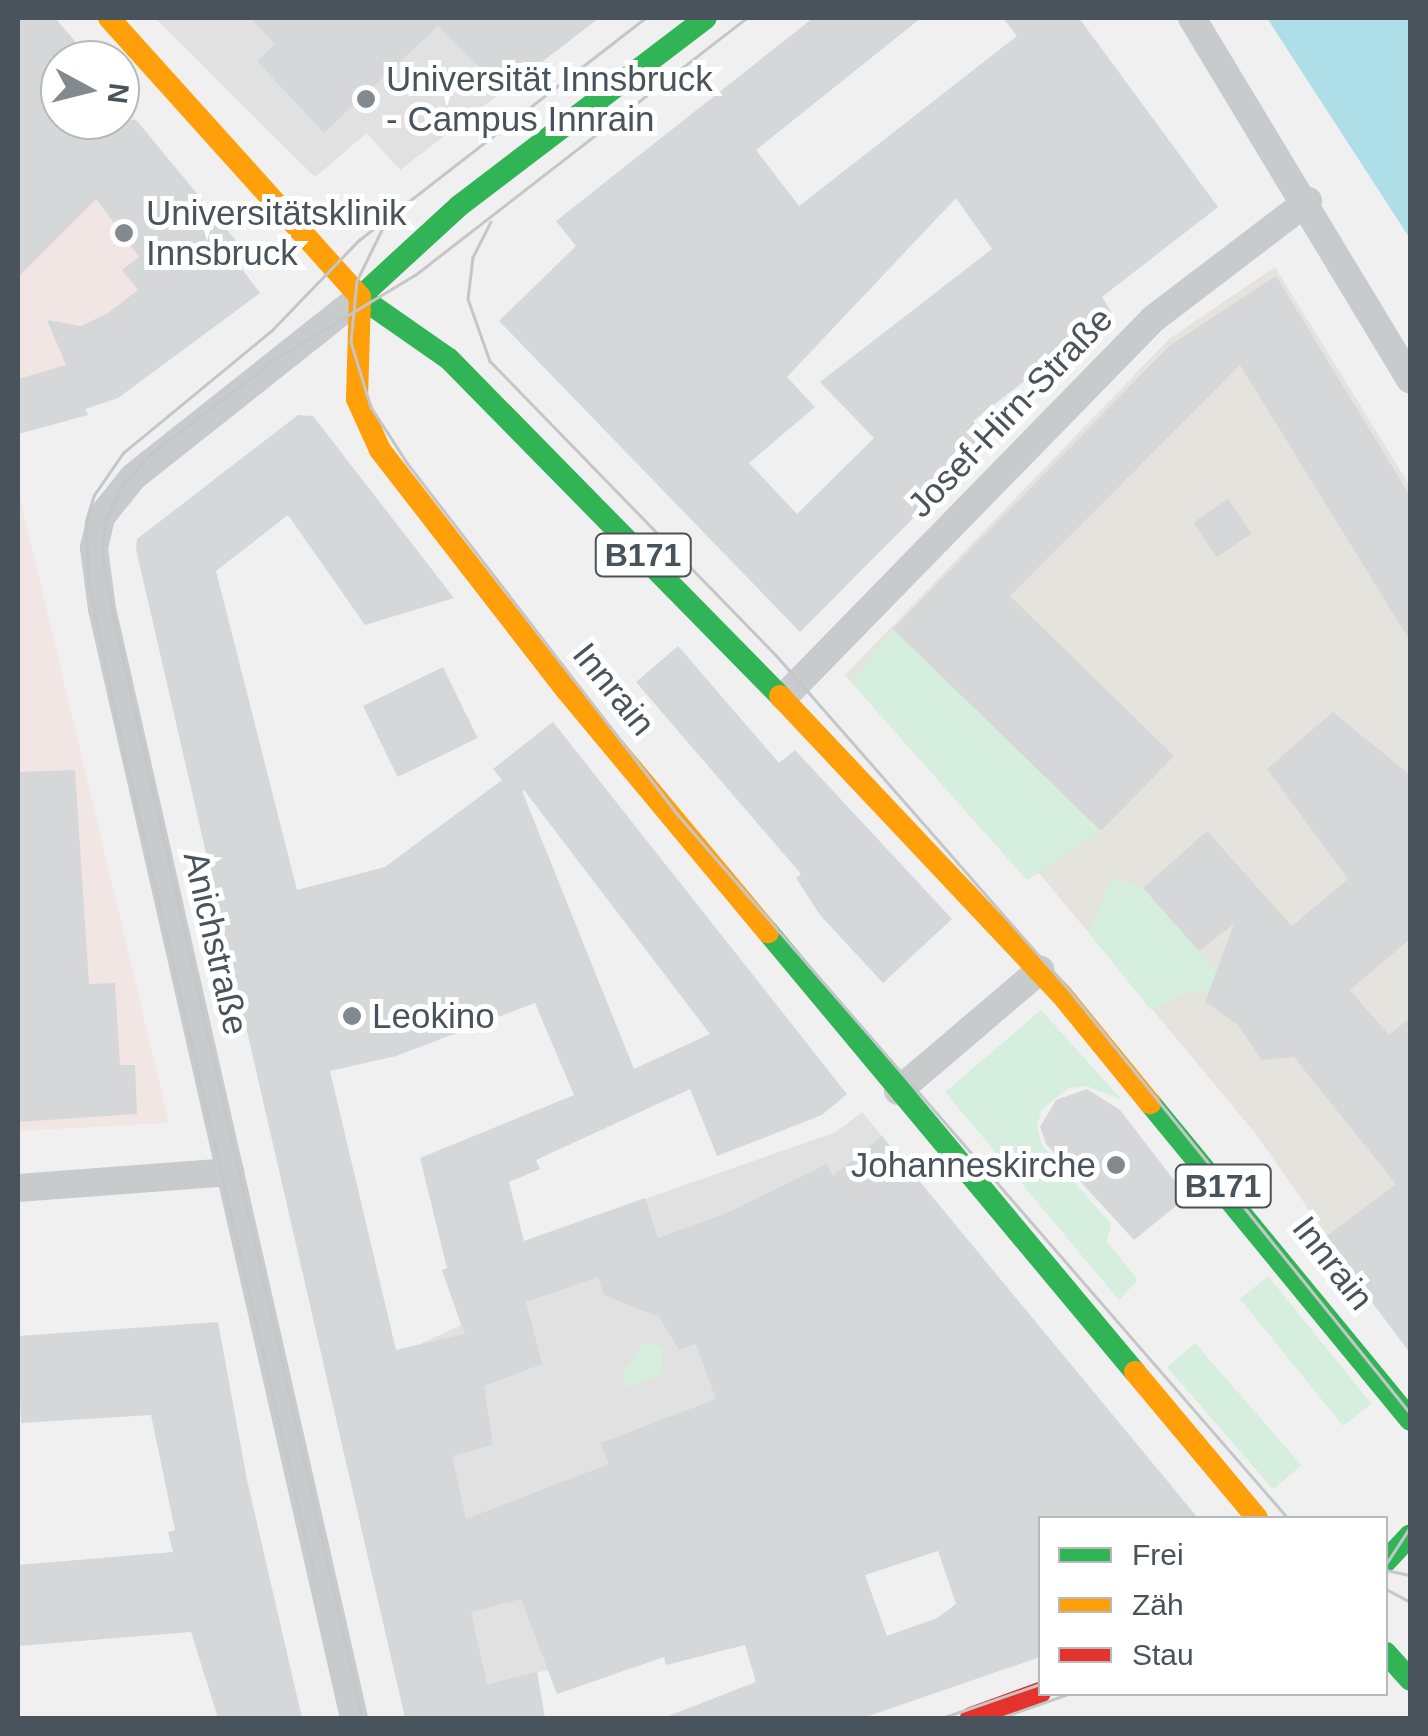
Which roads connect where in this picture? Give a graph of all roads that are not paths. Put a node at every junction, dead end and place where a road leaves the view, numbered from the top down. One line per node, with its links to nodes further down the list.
1 (109, 18): 5 (main road, Innrain)
2 (706, 18): 5 (main road)
3 (1192, 18): 4 (street)
4 (1308, 202): 6 (street); 7 (street, Josef-Hirn-Straße)
5 (360, 297): 7 (main road, Innrain / B171); 9 (main road, Innrain); 10 (street, Anichstraße)
6 (1410, 379)
7 (784, 697): 8 (main road, Innrain / B171)
8 (1040, 970): 9 (street); 12 (main road, Innrain / B171)
9 (898, 1091): 14 (main road, Innrain)
10 (230, 1172): 11 (street); 20 (street, Anichstraße)
11 (18, 1188)
12 (1405, 1414): 13 (main road, Innrain)
13 (1410, 1437)
14 (1255, 1516)
15 (1410, 1536): 16 (main road)
16 (1388, 1559)
17 (1388, 1655): 18 (main road)
18 (1410, 1680)
19 (1038, 1695): 21 (main road)
20 (354, 1718)
21 (971, 1718)

